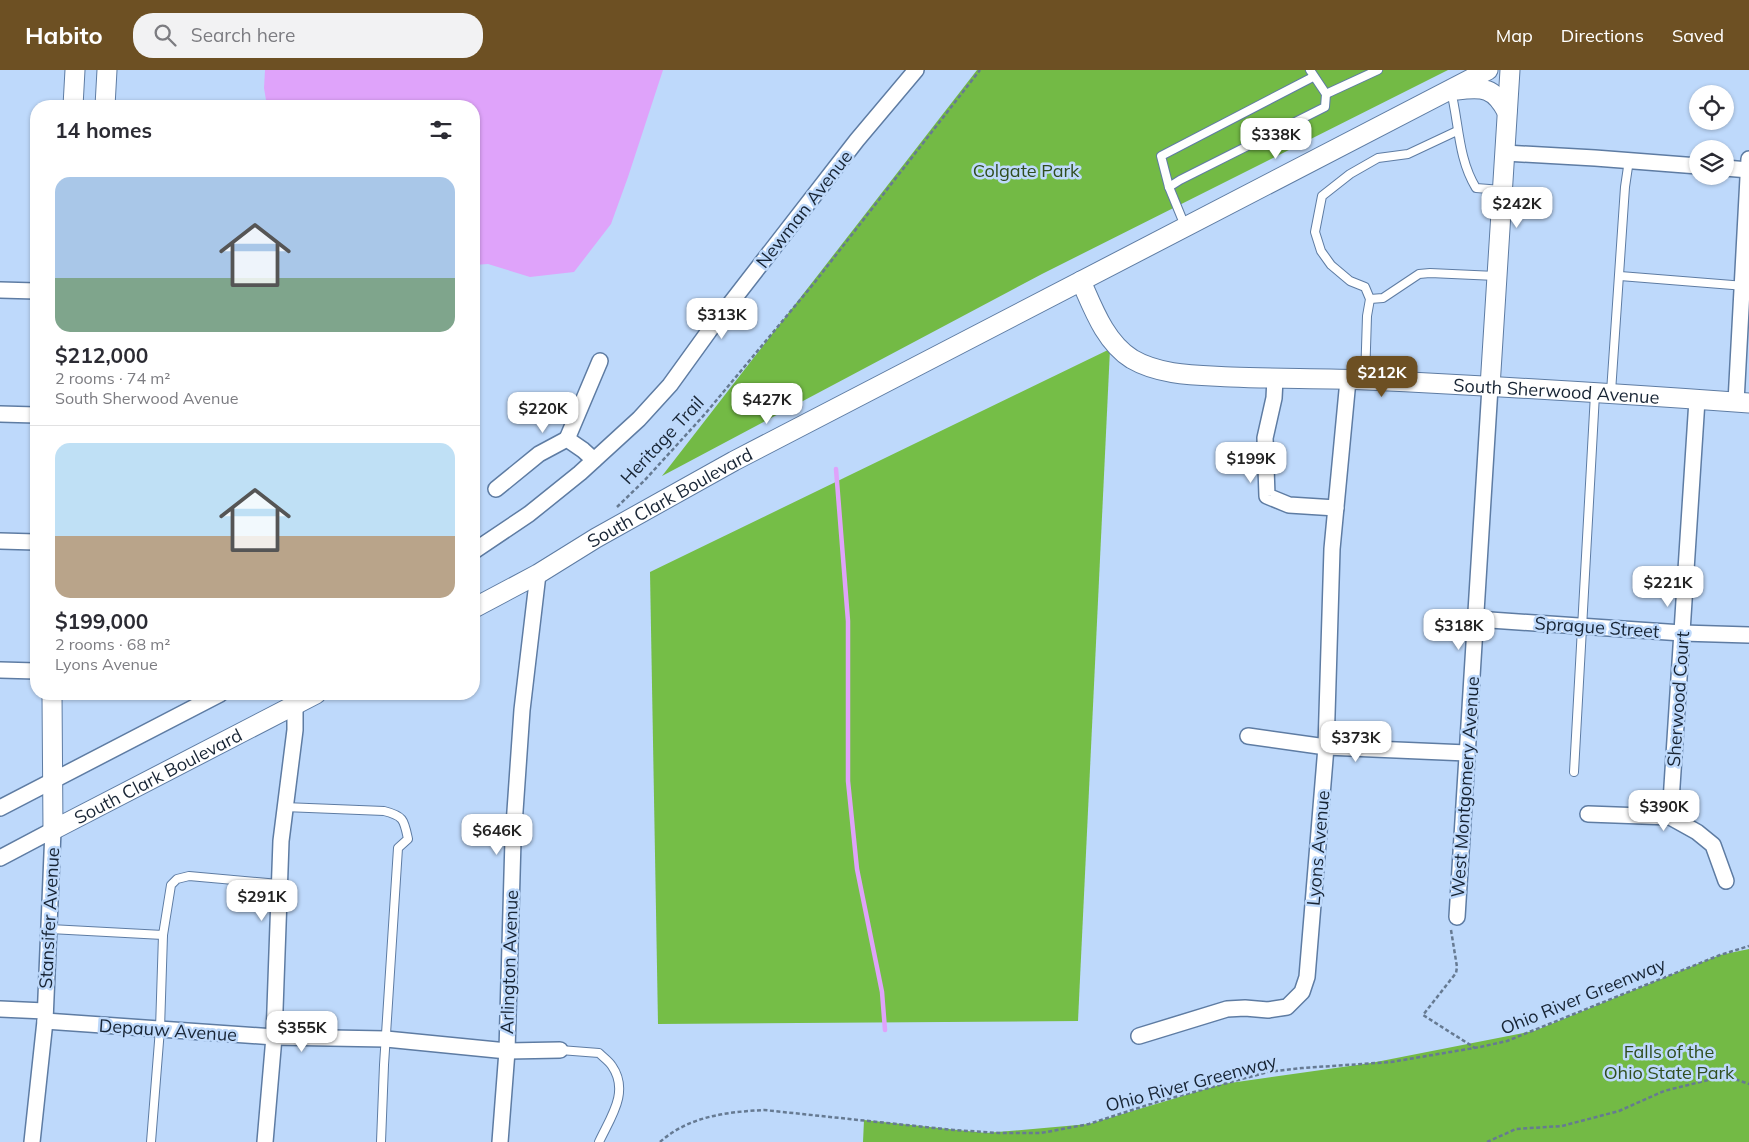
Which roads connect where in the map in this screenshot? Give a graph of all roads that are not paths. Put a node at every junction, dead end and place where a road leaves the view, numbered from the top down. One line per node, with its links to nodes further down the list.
1 (74, 70): 10 (street)
2 (107, 70): 11 (street)
3 (916, 70): 39 (street, Newman Avenue)
4 (1378, 70): 9 (lane)
5 (1488, 70): 8 (street, South Clark Boulevard)
6 (1510, 70): 12 (street)
7 (1312, 73): 9 (lane); 19 (lane)
8 (1451, 90): 12 (street); 13 (lane); 21 (street, South Clark Boulevard)
9 (1326, 94): 19 (lane)
10 (72, 100)
11 (105, 100)
12 (1507, 112): 14 (street)
13 (1457, 130): 20 (lane); 28 (lane)
14 (1505, 153): 15 (street); 20 (street)
15 (1629, 160): 16 (street); 23 (lane)
16 (1689, 165)
17 (1749, 166): 18 (street); 25 (street)
18 (1734, 167)
19 (1169, 187): 21 (lane)
20 (1502, 190): 22 (street)
21 (1185, 226): 24 (street, South Clark Boulevard)
22 (1497, 276): 28 (lane); 32 (street)
23 (1620, 276): 25 (lane); 33 (lane)
24 (1081, 281): 30 (street, South Sherwood Avenue); 45 (street, South Clark Boulevard)
25 (1746, 286): 35 (street)
26 (0, 290): 27 (street)
27 (30, 291)
28 (1370, 299): 31 (lane)
29 (600, 361): 38 (street)
30 (1275, 379): 31 (street, South Sherwood Avenue); 41 (street)
31 (1356, 380): 32 (street, South Sherwood Avenue); 41 (street, Lyons Avenue)
32 (1490, 387): 33 (street, South Sherwood Avenue); 47 (street, West Montgomery Avenue)
33 (1603, 392): 34 (street, South Sherwood Avenue); 48 (lane)
34 (1697, 400): 35 (street, South Sherwood Avenue); 49 (street, Sherwood Court)
35 (1743, 403)
36 (0, 414): 37 (street)
37 (30, 415)
38 (567, 439): 39 (street); 40 (street)
39 (594, 460): 44 (street, Newman Avenue)
40 (496, 489)
41 (1336, 508): 58 (street, Lyons Avenue)
42 (0, 541): 43 (street)
43 (30, 542)
44 (480, 547)
45 (538, 574): 46 (street, South Clark Boulevard); 80 (street, Arlington Avenue)
46 (480, 605)
47 (1476, 619): 48 (street, Sprague Street); 59 (street, West Montgomery Avenue)
48 (1582, 626): 49 (street, Sprague Street); 60 (lane)
49 (1682, 633): 50 (street, Sprague Street); 65 (street, Sherwood Court)
50 (1749, 635)
51 (0, 670): 52 (street)
52 (30, 671)
53 (52, 700): 61 (street, Stansifer Avenue)
54 (209, 700): 61 (street)
55 (295, 700): 66 (street, South Clark Boulevard)
56 (297, 700): 62 (street)
57 (1248, 736): 58 (street)
58 (1326, 747): 59 (street); 76 (street, Lyons Avenue)
59 (1467, 753): 70 (street, West Montgomery Avenue)
60 (1574, 772)
61 (52, 782): 63 (street); 66 (street, Stansifer Avenue)
62 (284, 807): 69 (street); 78 (lane)
63 (0, 808)
64 (1588, 814): 65 (street)
65 (1670, 817): 68 (street)
66 (53, 830): 67 (street, South Clark Boulevard); 71 (street, Stansifer Avenue)
67 (0, 858)
68 (1726, 881)
69 (278, 884): 72 (lane); 77 (street)
70 (1457, 917)
71 (50, 928): 72 (lane); 74 (street, Stansifer Avenue)
72 (163, 935): 75 (lane)
73 (0, 1009): 74 (street, Depauw Avenue)
74 (45, 1016): 75 (street, Depauw Avenue); 81 (street, Stansifer Avenue)
75 (160, 1029): 77 (street, Depauw Avenue); 82 (lane)
76 (1139, 1036)
77 (274, 1037): 78 (street, Depauw Avenue); 83 (street)
78 (386, 1039): 80 (street, Depauw Avenue); 84 (lane)
79 (560, 1050): 80 (street, Depauw Avenue); 86 (lane)
80 (507, 1051): 85 (street, Arlington Avenue)
81 (32, 1142)
82 (151, 1142)
83 (265, 1142)
84 (381, 1142)
85 (500, 1142)
86 (599, 1142)

